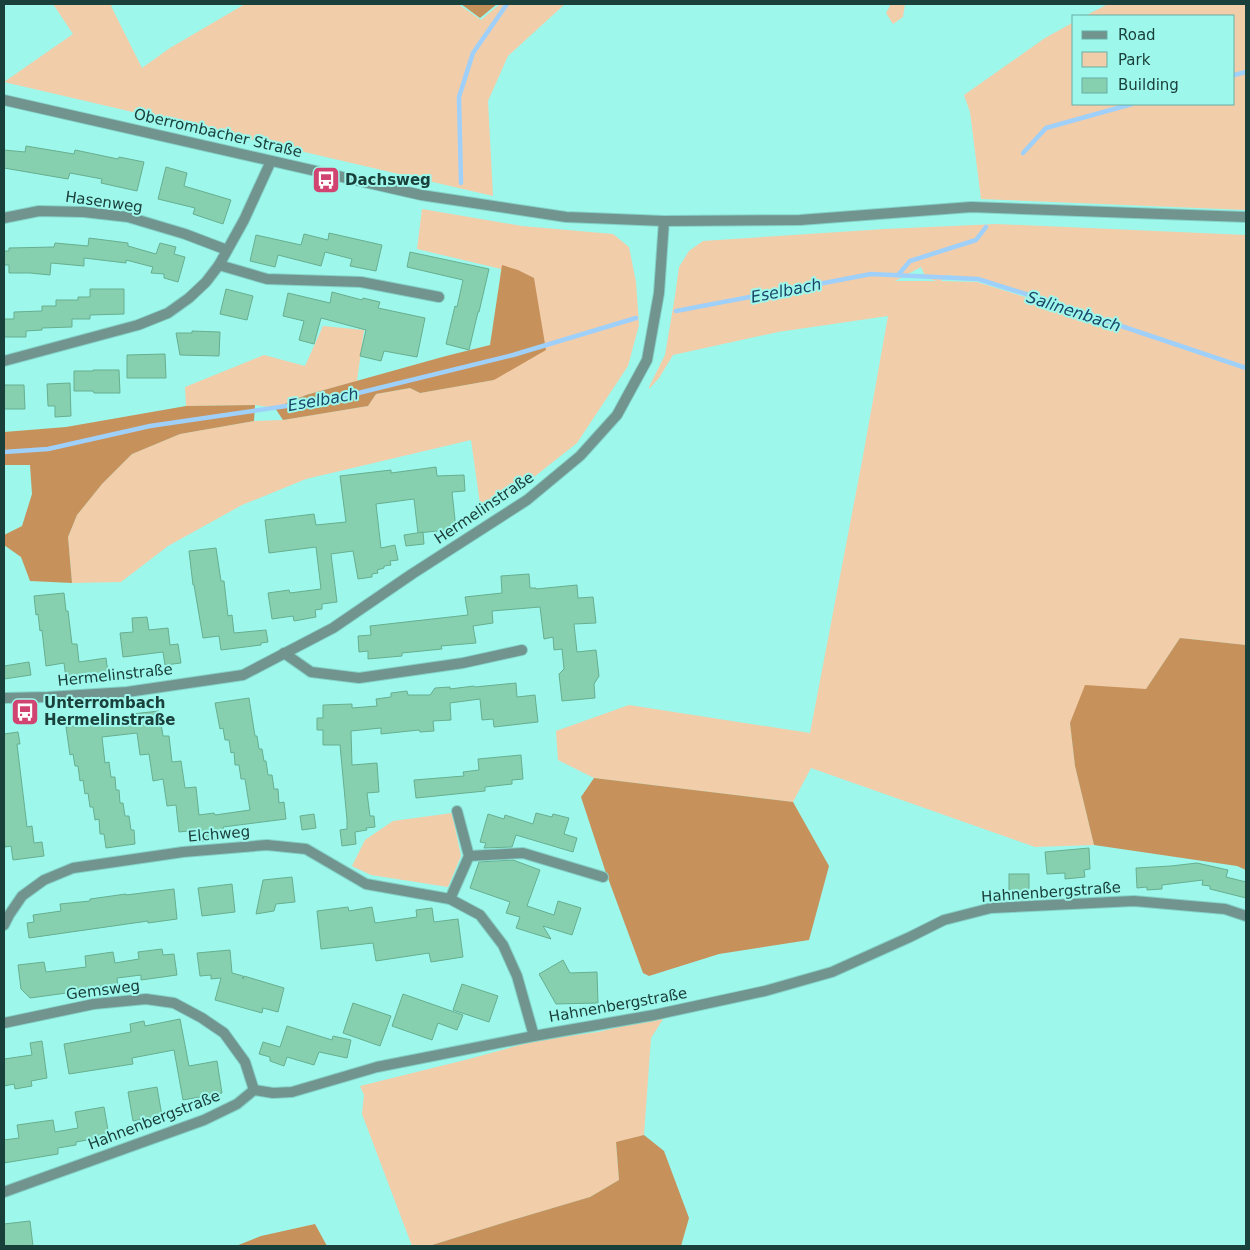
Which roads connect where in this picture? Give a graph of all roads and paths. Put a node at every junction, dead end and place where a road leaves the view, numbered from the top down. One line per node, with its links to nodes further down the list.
1 (4, 100): 2 (street, Oberrombacher Straße)
2 (272, 160): 5 (street, Oberrombacher Straße); 6 (street)
3 (1246, 217): 5 (street, Oberrombacher Straße)
4 (4, 218): 6 (street, Hasenweg)
5 (664, 221): 11 (street, Hermelinstraße)
6 (227, 250): 7 (street)
7 (219, 265): 8 (street); 9 (street)
8 (439, 297)
9 (4, 360)
10 (522, 650): 11 (street)
11 (284, 653): 12 (street, Hermelinstraße)
12 (4, 698)
13 (457, 810): 14 (street)
14 (469, 856): 15 (street); 16 (street)
15 (603, 877)
16 (450, 899): 18 (street, Elchweg); 20 (street, Elchweg)
17 (1246, 916): 20 (street, Hahnenbergstraße)
18 (4, 926)
19 (4, 1023): 21 (street, Gemsweg)
20 (534, 1036): 21 (street, Hahnenbergstraße)
21 (254, 1090): 22 (street, Hahnenbergstraße)
22 (4, 1192)

